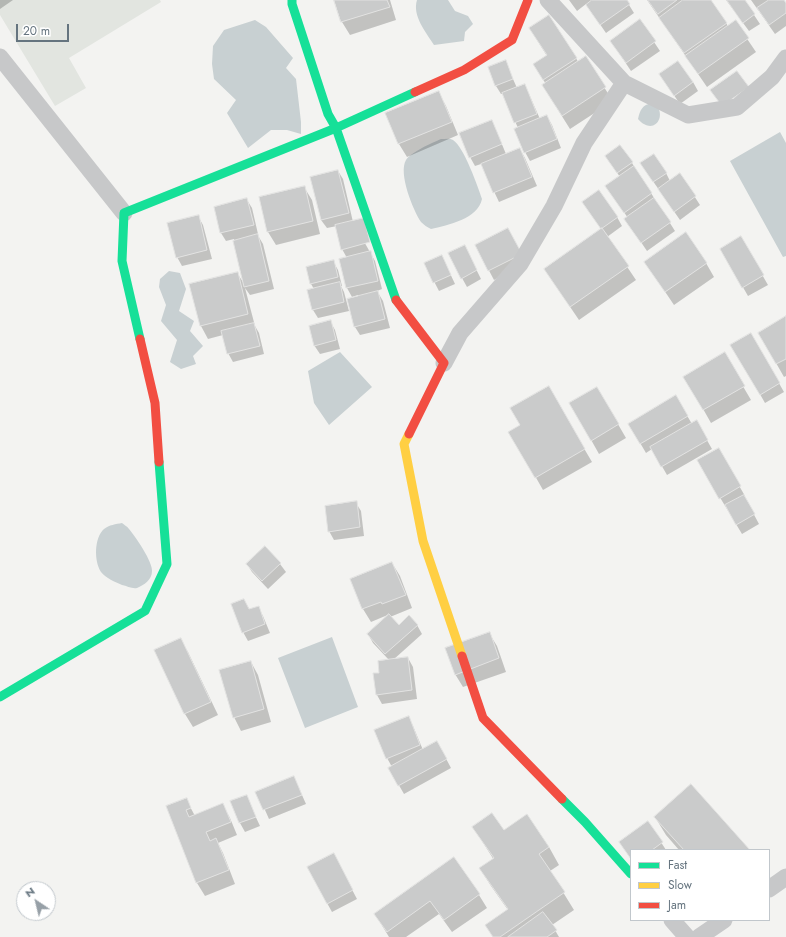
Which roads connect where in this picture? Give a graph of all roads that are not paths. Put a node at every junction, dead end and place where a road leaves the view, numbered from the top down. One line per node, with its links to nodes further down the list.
1 (292, 0): 7 (street)
2 (528, 0): 7 (street)
3 (548, 0): 6 (street)
4 (0, 57): 8 (street)
5 (786, 58): 6 (street)
6 (624, 82): 9 (street)
7 (336, 128): 8 (street); 9 (street)
8 (124, 213): 10 (street)
9 (444, 363): 11 (street)
10 (0, 697)
11 (630, 873)
12 (786, 877): 13 (street)
13 (770, 888)
14 (673, 921): 16 (street)
15 (723, 921): 17 (street)
16 (687, 937)
17 (699, 937)

